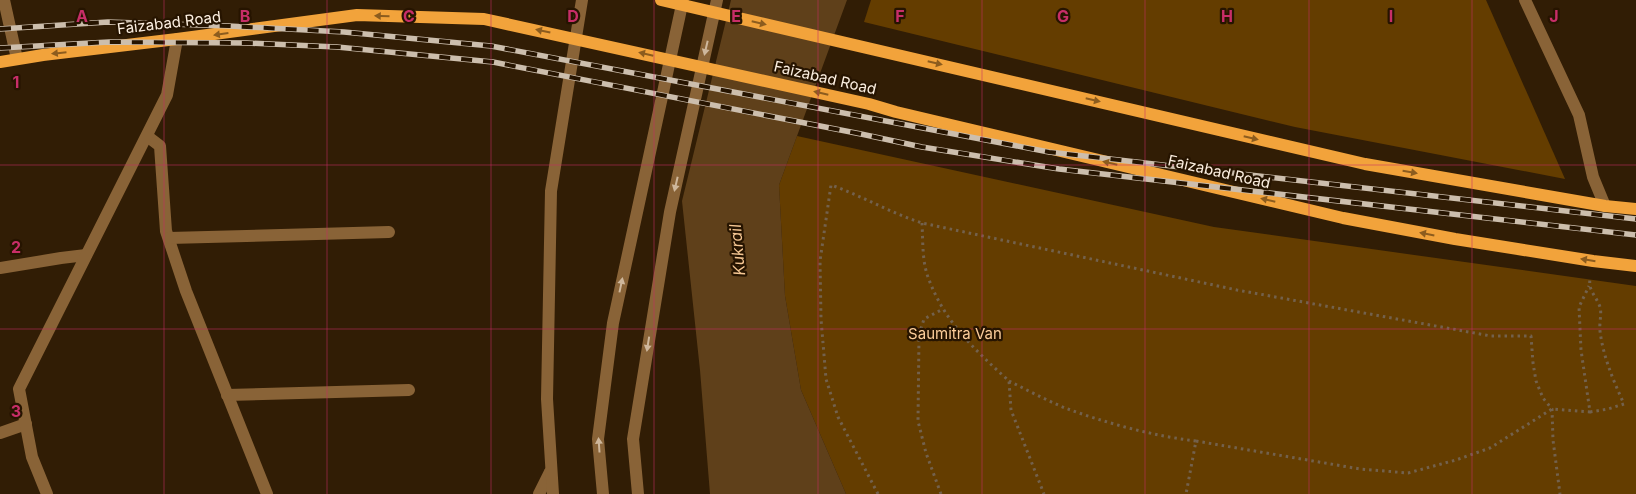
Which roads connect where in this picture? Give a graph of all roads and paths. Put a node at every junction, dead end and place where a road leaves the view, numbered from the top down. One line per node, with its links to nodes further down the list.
1 (4, 0): 9 (street)
2 (582, 0): 7 (street)
3 (661, 0): 12 (main road, one-way to 12)
4 (683, 0): 36 (street, one-way to 4)
5 (717, 0): 37 (street, one-way to 37)
6 (1525, 0): 12 (street)
7 (576, 38): 8 (main road, Faizabad Road, one-way to 8); 18 (main road, Faizabad Road, one-way to 7); 31 (street)
8 (178, 40): 9 (main road, Faizabad Road, one-way to 9); 11 (street)
9 (17, 59): 10 (main road, Faizabad Road)
10 (0, 62)
11 (147, 136): 16 (street); 17 (street)
12 (1605, 206): 13 (main road)
13 (1636, 209)
14 (922, 223): 22 (path); 26 (path); 38 (path)
15 (389, 232): 16 (street)
16 (169, 238): 25 (street)
17 (86, 256): 20 (street); 28 (street)
18 (1593, 261): 19 (main road, Faizabad Road); 21 (path)
19 (1636, 266)
20 (0, 268)
21 (1589, 286): 27 (path); 27 (path)
22 (943, 310): 23 (path); 39 (path)
23 (1009, 381): 30 (path); 40 (path)
24 (409, 390): 25 (street)
25 (227, 395): 33 (street)
26 (1552, 409): 27 (path); 30 (path); 42 (path)
27 (1590, 412)
28 (26, 424): 29 (street); 32 (street)
29 (0, 433)
30 (1196, 441): 41 (path)
31 (551, 470): 34 (street); 35 (street)
32 (46, 494)
33 (266, 494)
34 (539, 494)
35 (553, 494)
36 (603, 494)
37 (638, 494)
38 (878, 494)
39 (941, 494)
40 (1044, 494)
41 (1186, 494)
42 (1560, 494)

